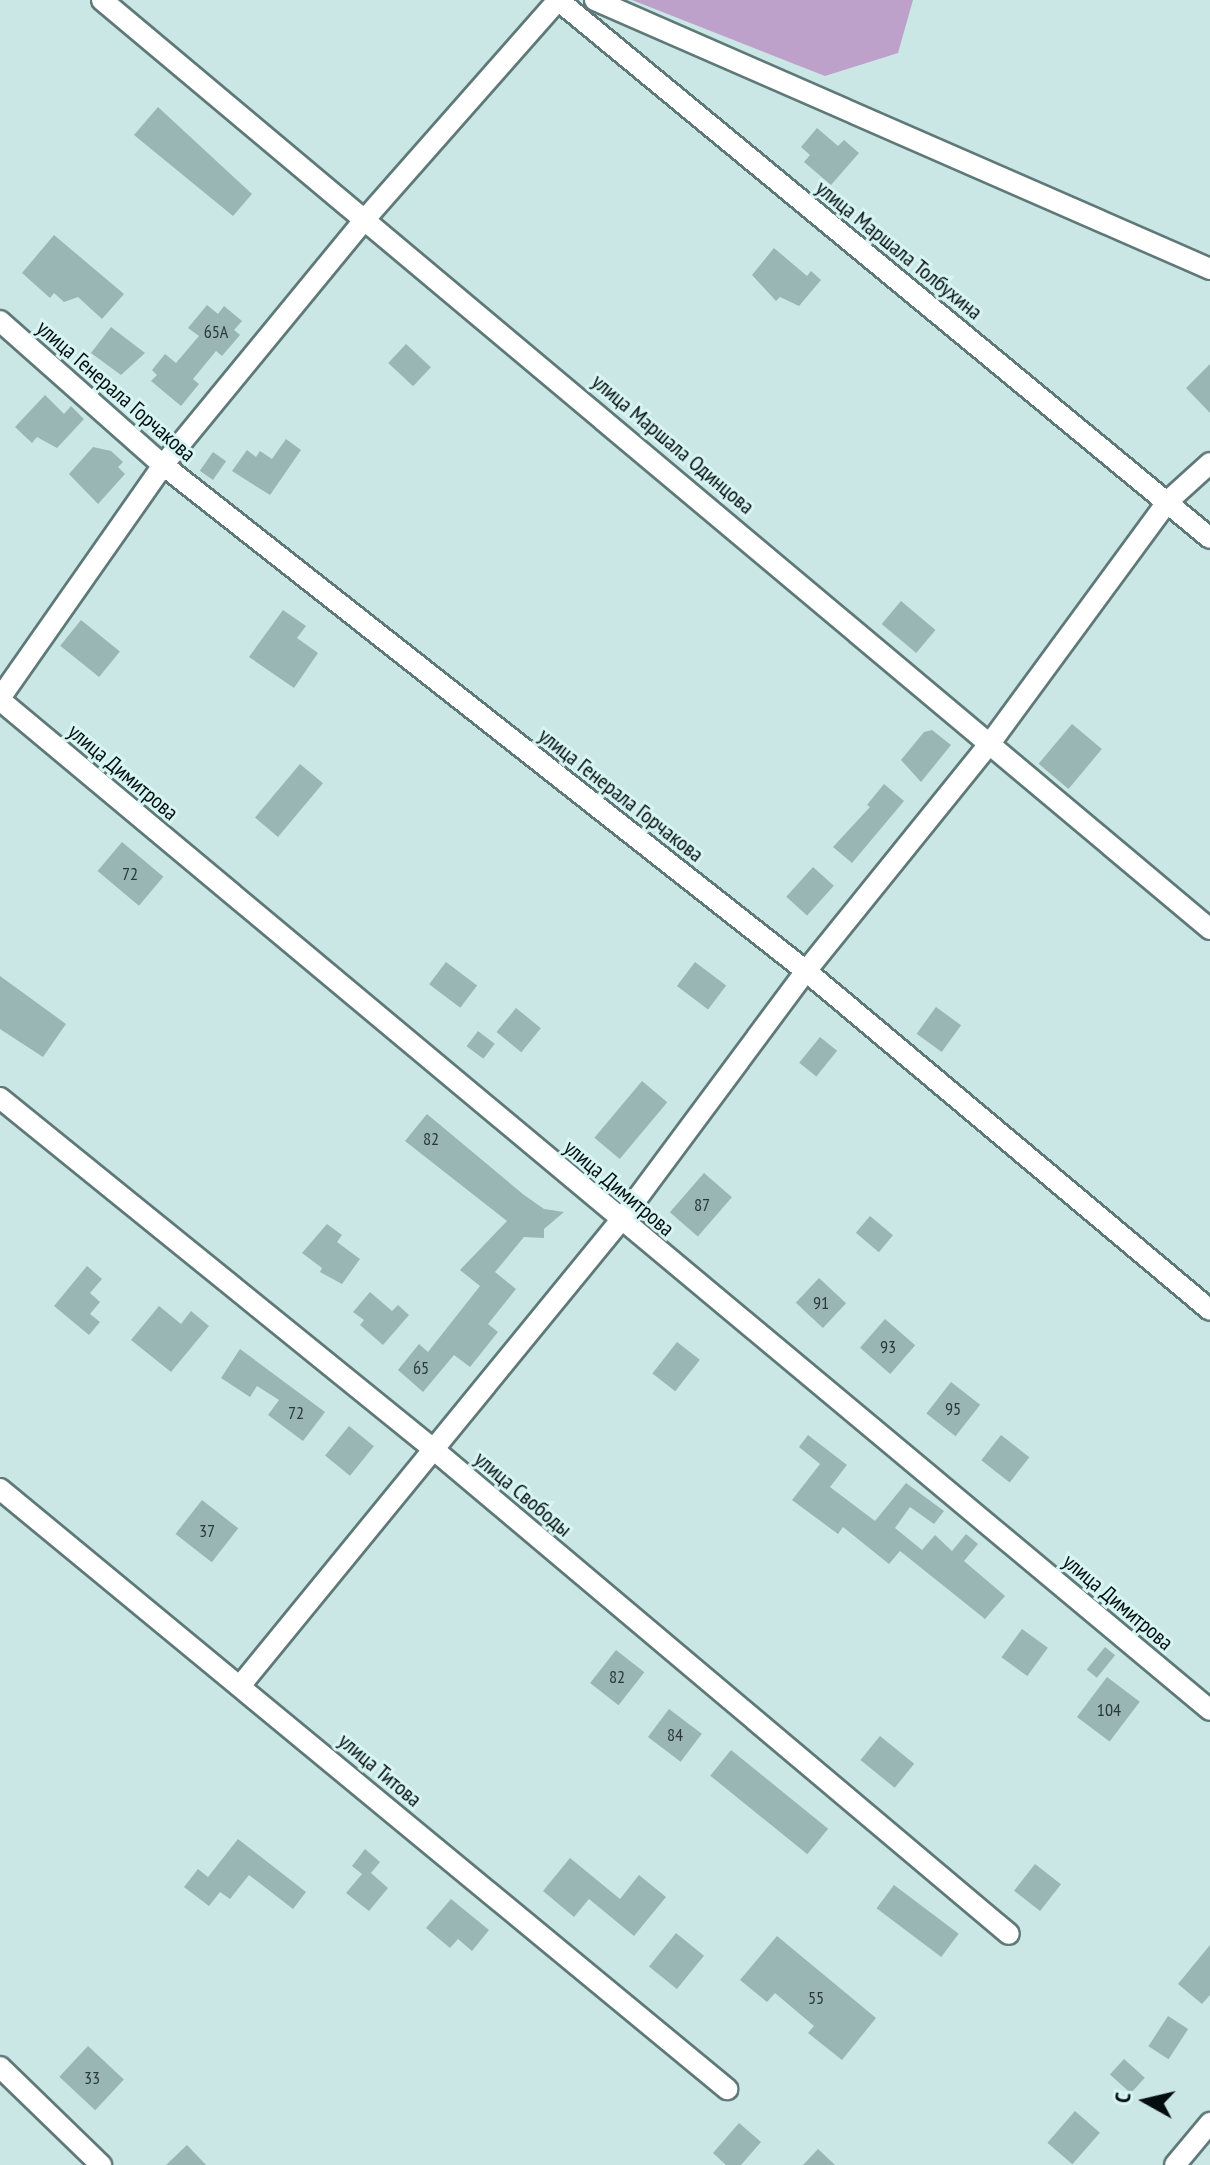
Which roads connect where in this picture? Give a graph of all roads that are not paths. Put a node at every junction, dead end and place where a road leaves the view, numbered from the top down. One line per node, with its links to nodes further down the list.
1 (102, 0): 4 (street, улица Маршала Одинцова)
2 (558, 0): 4 (street); 9 (street, улица Маршала Толбухина)
3 (595, 0): 5 (street)
4 (366, 218): 8 (street); 12 (street, улица Маршала Одинцова)
5 (1210, 269)
6 (0, 321): 8 (street, улица Генерала Горчакова)
7 (1210, 463): 9 (street)
8 (163, 465): 11 (street); 14 (street, улица Генерала Горчакова)
9 (1167, 502): 10 (street, улица Маршала Толбухина); 12 (street)
10 (1210, 538)
11 (0, 699): 16 (street, улица Димитрова)
12 (991, 742): 13 (street, улица Маршала Одинцова); 14 (street)
13 (1210, 929)
14 (806, 971): 16 (street); 17 (street, улица Генерала Горчакова)
15 (0, 1098): 18 (street, улица Свободы)
16 (621, 1220): 18 (street); 21 (street, улица Димитрова)
17 (1210, 1310)
18 (432, 1448): 20 (street); 22 (street, улица Свободы)
19 (0, 1489): 20 (street, улица Титова)
20 (240, 1686): 24 (street, улица Титова)
21 (1210, 1710)
22 (1009, 1934)
23 (0, 2067): 26 (street)
24 (727, 2089)
25 (1210, 2123): 27 (street)
26 (101, 2165)
27 (1175, 2165)

